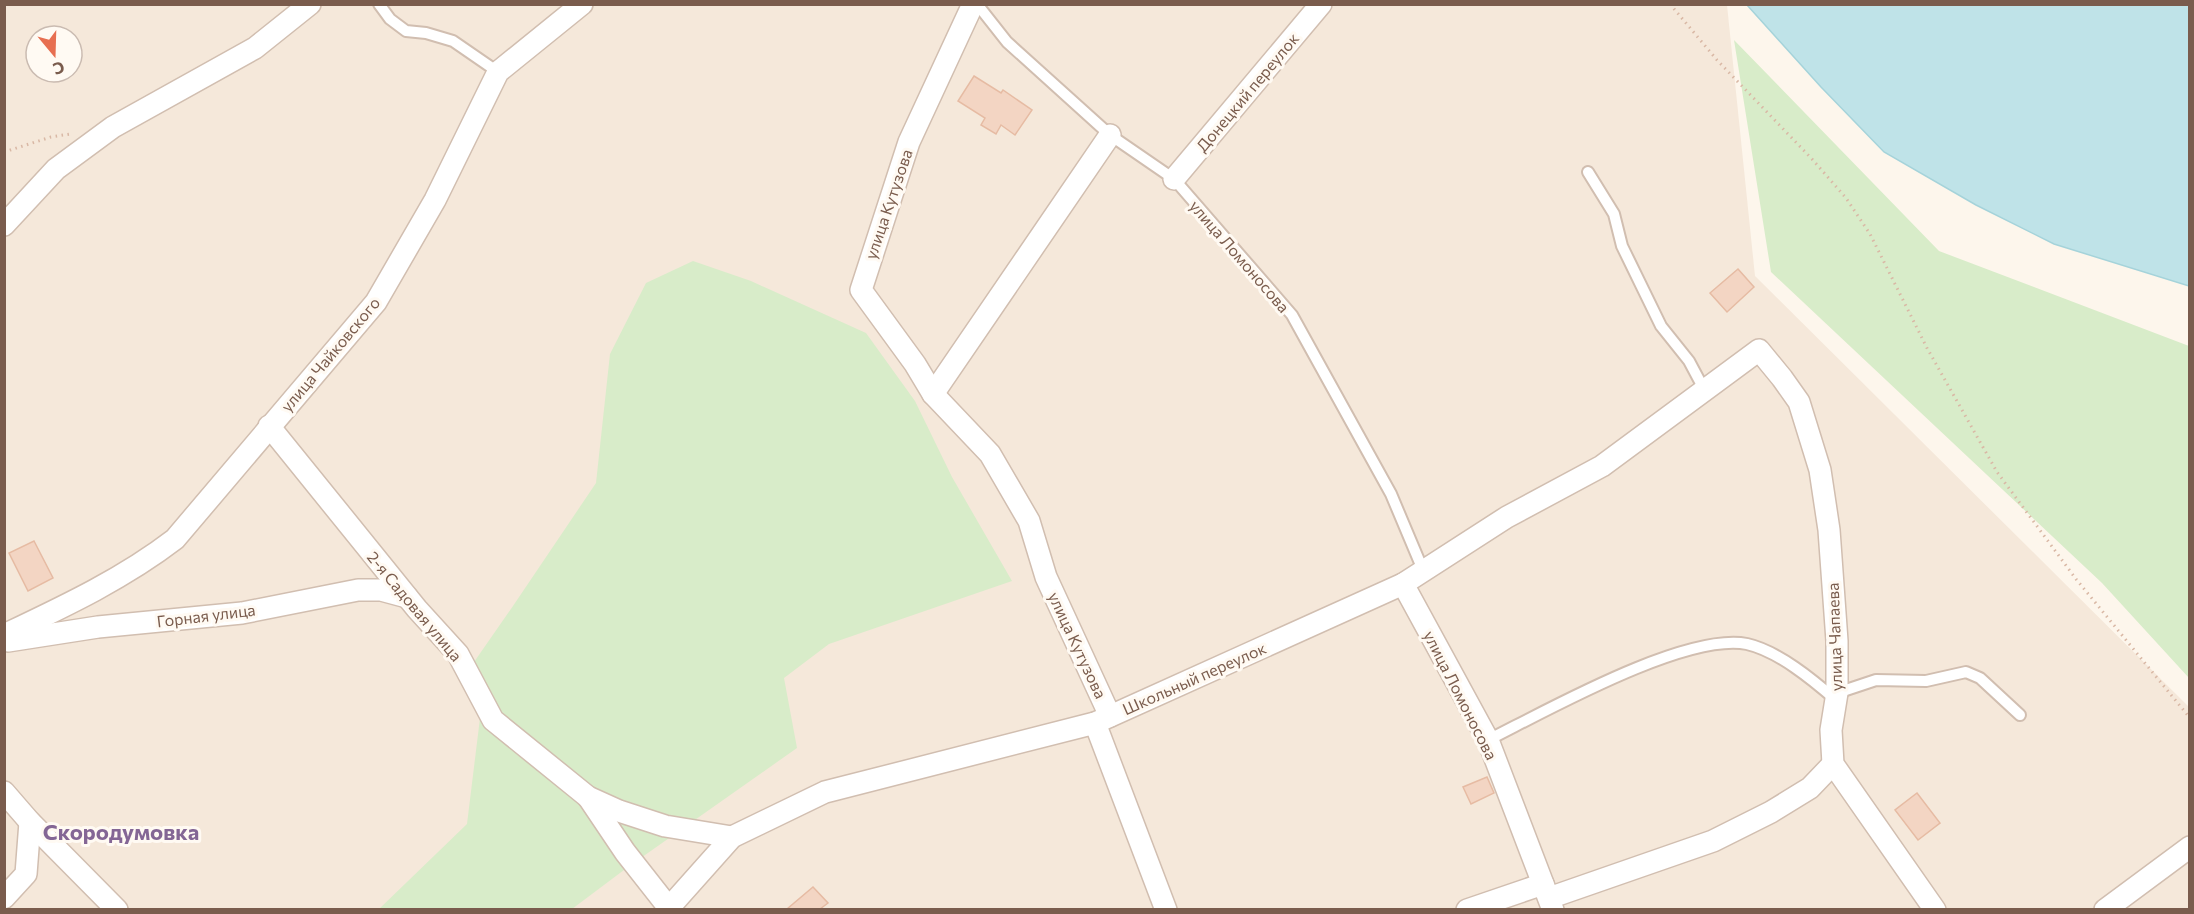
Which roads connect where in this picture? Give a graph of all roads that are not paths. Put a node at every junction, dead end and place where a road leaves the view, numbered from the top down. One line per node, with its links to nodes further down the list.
1 (310, 4): 10 (street)
2 (379, 4): 6 (lane)
3 (582, 4): 6 (street, улица Чайковского)
4 (975, 4): 7 (lane, улица Ломоносова); 13 (street, улица Кутузова)
5 (1321, 4): 9 (street, Донецкий переулок)
6 (498, 72): 14 (street, улица Чайковского)
7 (1110, 135): 9 (lane, улица Ломоносова); 13 (street)
8 (1588, 172): 12 (lane)
9 (1174, 179): 15 (lane, улица Ломоносова)
10 (4, 225)
11 (1759, 350): 12 (street, Школьный переулок); 20 (street, улица Чапаева)
12 (1705, 391): 15 (street, Школьный переулок)
13 (933, 394): 22 (street, улица Кутузова)
14 (269, 426): 17 (street, 2-я Садовая улица); 18 (street, улица Чайковского)
15 (1423, 570): 16 (street, Школьный переулок)
16 (1403, 584): 22 (street, Школьный переулок); 23 (street, улица Ломоносова)
17 (407, 597): 19 (street, Горная улица); 26 (street, 2-я Садовая улица)
18 (4, 635)
19 (4, 642)
20 (1837, 697): 21 (lane); 23 (lane); 24 (street, улица Чапаева)
21 (2020, 715)
22 (1103, 719): 28 (street, Школьный переулок); 34 (street, улица Кутузова)
23 (1488, 740): 31 (street, улица Ломоносова)
24 (1833, 764): 31 (street); 36 (street)
25 (4, 792): 27 (street)
26 (588, 797): 28 (street, 2-я Садовая улица); 33 (street)
27 (30, 822): 30 (street); 32 (street)
28 (732, 837): 33 (street, Школьный переулок)
29 (2190, 847): 37 (street)
30 (4, 898)
31 (1548, 898): 35 (street)
32 (117, 909)
33 (668, 909)
34 (1166, 909)
35 (1467, 909)
36 (1935, 909)
37 (2105, 909)

